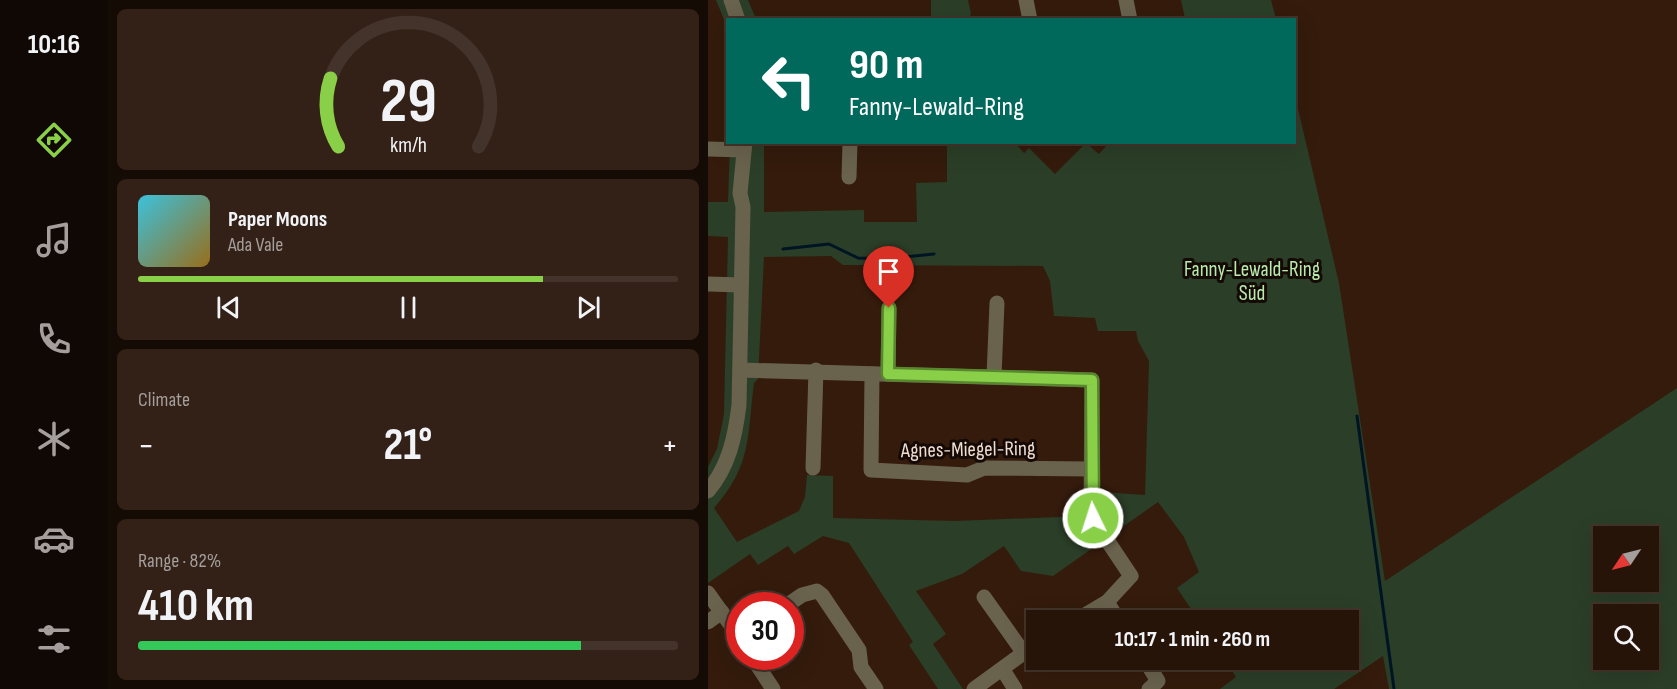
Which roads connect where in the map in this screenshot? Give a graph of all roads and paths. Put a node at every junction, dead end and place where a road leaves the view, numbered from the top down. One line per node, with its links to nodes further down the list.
1 (731, 0): 4 (street)
2 (1026, 0): 5 (street)
3 (1126, 0): 6 (street)
4 (737, 18)
5 (1030, 18)
6 (1130, 18)
7 (850, 144): 10 (street)
8 (744, 146): 9 (street); 12 (street)
9 (708, 149)
10 (849, 177)
11 (708, 284): 12 (street)
12 (741, 285): 15 (street)
13 (997, 303): 19 (street)
14 (889, 308): 18 (street)
15 (740, 370): 16 (street); 22 (street)
16 (816, 370): 17 (street); 20 (street)
17 (872, 374): 18 (street); 21 (street, Agnes-Miegel-Ring)
18 (888, 374): 19 (street)
19 (994, 376): 21 (street)
20 (813, 468)
21 (1091, 469): 26 (street)
22 (708, 491)
23 (708, 593): 29 (street)
24 (804, 596): 38 (street)
25 (984, 597): 32 (street)
26 (1107, 602): 27 (street); 28 (street)
27 (1094, 610)
28 (1112, 610)
29 (722, 612): 30 (street); 31 (street)
30 (726, 618)
31 (708, 622)
32 (1026, 644)
33 (1026, 651): 35 (street)
34 (761, 670): 37 (street)
35 (1003, 670): 39 (street); 40 (street)
36 (1151, 670): 41 (street)
37 (773, 689)
38 (876, 689)
39 (974, 689)
40 (1015, 689)
41 (1149, 689)

